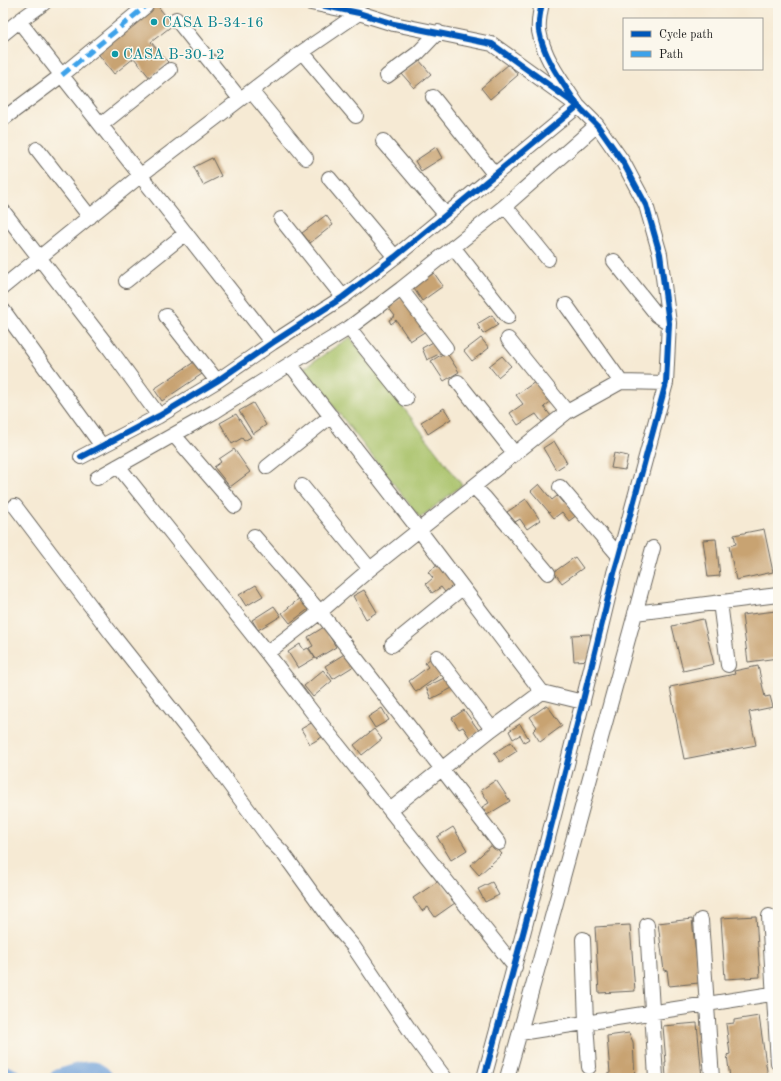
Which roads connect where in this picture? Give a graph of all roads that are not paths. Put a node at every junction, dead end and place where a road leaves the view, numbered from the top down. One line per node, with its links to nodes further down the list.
1 (44, 3): 7 (street)
2 (311, 3): 5 (street)
3 (542, 3): 16 (street)
4 (146, 6): 12 (street)
5 (359, 13): 8 (street); 10 (street)
6 (176, 19): 14 (street)
7 (19, 21): 9 (street); 12 (street)
8 (438, 32): 13 (street); 16 (street)
9 (3, 34)
10 (302, 52): 14 (street); 17 (street)
11 (170, 70): 19 (street)
12 (62, 75): 18 (street); 19 (street)
13 (387, 76)
14 (245, 95): 23 (street); 24 (street)
15 (433, 97): 25 (street)
16 (578, 106): 20 (street); 25 (street)
17 (356, 116)
18 (3, 119)
19 (101, 125): 24 (street)
20 (597, 125): 27 (street); 46 (street)
21 (383, 141): 29 (street)
22 (37, 149): 30 (street)
23 (306, 158)
24 (141, 175): 30 (street); 32 (street)
25 (495, 175): 29 (street)
26 (329, 178): 34 (street)
27 (505, 206): 33 (street); 36 (street)
28 (3, 211): 35 (street)
29 (446, 215): 34 (street)
30 (90, 217): 35 (street)
31 (281, 219): 41 (street)
32 (186, 233): 38 (street); 49 (street)
33 (453, 247): 40 (street); 45 (street)
34 (395, 257): 41 (street)
35 (39, 258): 39 (street); 58 (street)
36 (548, 259)
37 (614, 262): 46 (street)
38 (126, 281)
39 (3, 287)
40 (401, 289): 47 (street); 50 (street)
41 (342, 297): 49 (street)
42 (566, 306): 54 (street)
43 (3, 310): 61 (street)
44 (166, 316): 52 (street)
45 (508, 317)
46 (669, 323): 55 (street)
47 (350, 328): 51 (street); 56 (street)
48 (508, 339): 57 (street)
49 (272, 343): 52 (street)
50 (446, 348)
51 (290, 364): 59 (street); 60 (street)
52 (217, 381): 58 (street)
53 (458, 382): 62 (street)
54 (621, 382): 55 (street); 57 (street)
55 (666, 383): 75 (street)
56 (406, 399)
57 (567, 412): 62 (street)
58 (159, 416): 61 (street)
59 (331, 416): 65 (street); 72 (street)
60 (174, 435): 64 (street); 71 (street)
61 (102, 446): 63 (street)
62 (515, 454): 68 (street)
63 (81, 457)
64 (118, 466): 66 (street); 84 (street)
65 (266, 467)
66 (97, 478)
67 (302, 486): 76 (street)
68 (474, 487): 72 (street); 77 (street)
69 (560, 487): 75 (street)
70 (15, 506): 105 (street)
71 (234, 506)
72 (420, 530): 76 (street); 78 (street)
73 (254, 536): 81 (street)
74 (653, 548): 82 (street)
75 (619, 556): 88 (street)
76 (370, 569): 81 (street)
77 (548, 573)
78 (462, 588): 83 (street); 87 (street)
79 (778, 595): 80 (street)
80 (720, 602): 82 (street); 86 (street)
81 (320, 612): 84 (street); 90 (street)
82 (635, 613): 102 (street)
83 (392, 645)
84 (267, 653): 91 (street)
85 (437, 657): 89 (street)
86 (728, 665)
87 (542, 692): 88 (street); 89 (street)
88 (583, 702): 97 (street)
89 (492, 729): 90 (street)
90 (442, 769): 91 (street); 92 (street)
91 (390, 810): 97 (street)
92 (499, 843)
93 (769, 916): 98 (street)
94 (701, 920): 99 (street)
95 (647, 925): 100 (street)
96 (583, 939): 101 (street)
97 (515, 967): 106 (street)
98 (776, 994): 99 (street); 103 (street)
99 (708, 1004): 100 (street); 109 (street)
100 (653, 1012): 101 (street); 108 (street)
101 (586, 1023): 102 (street); 104 (street)
102 (520, 1034): 107 (street)
103 (778, 1063)
104 (589, 1067)
105 (445, 1078)
106 (484, 1078)
107 (507, 1078)
108 (656, 1078)
109 (712, 1078)

